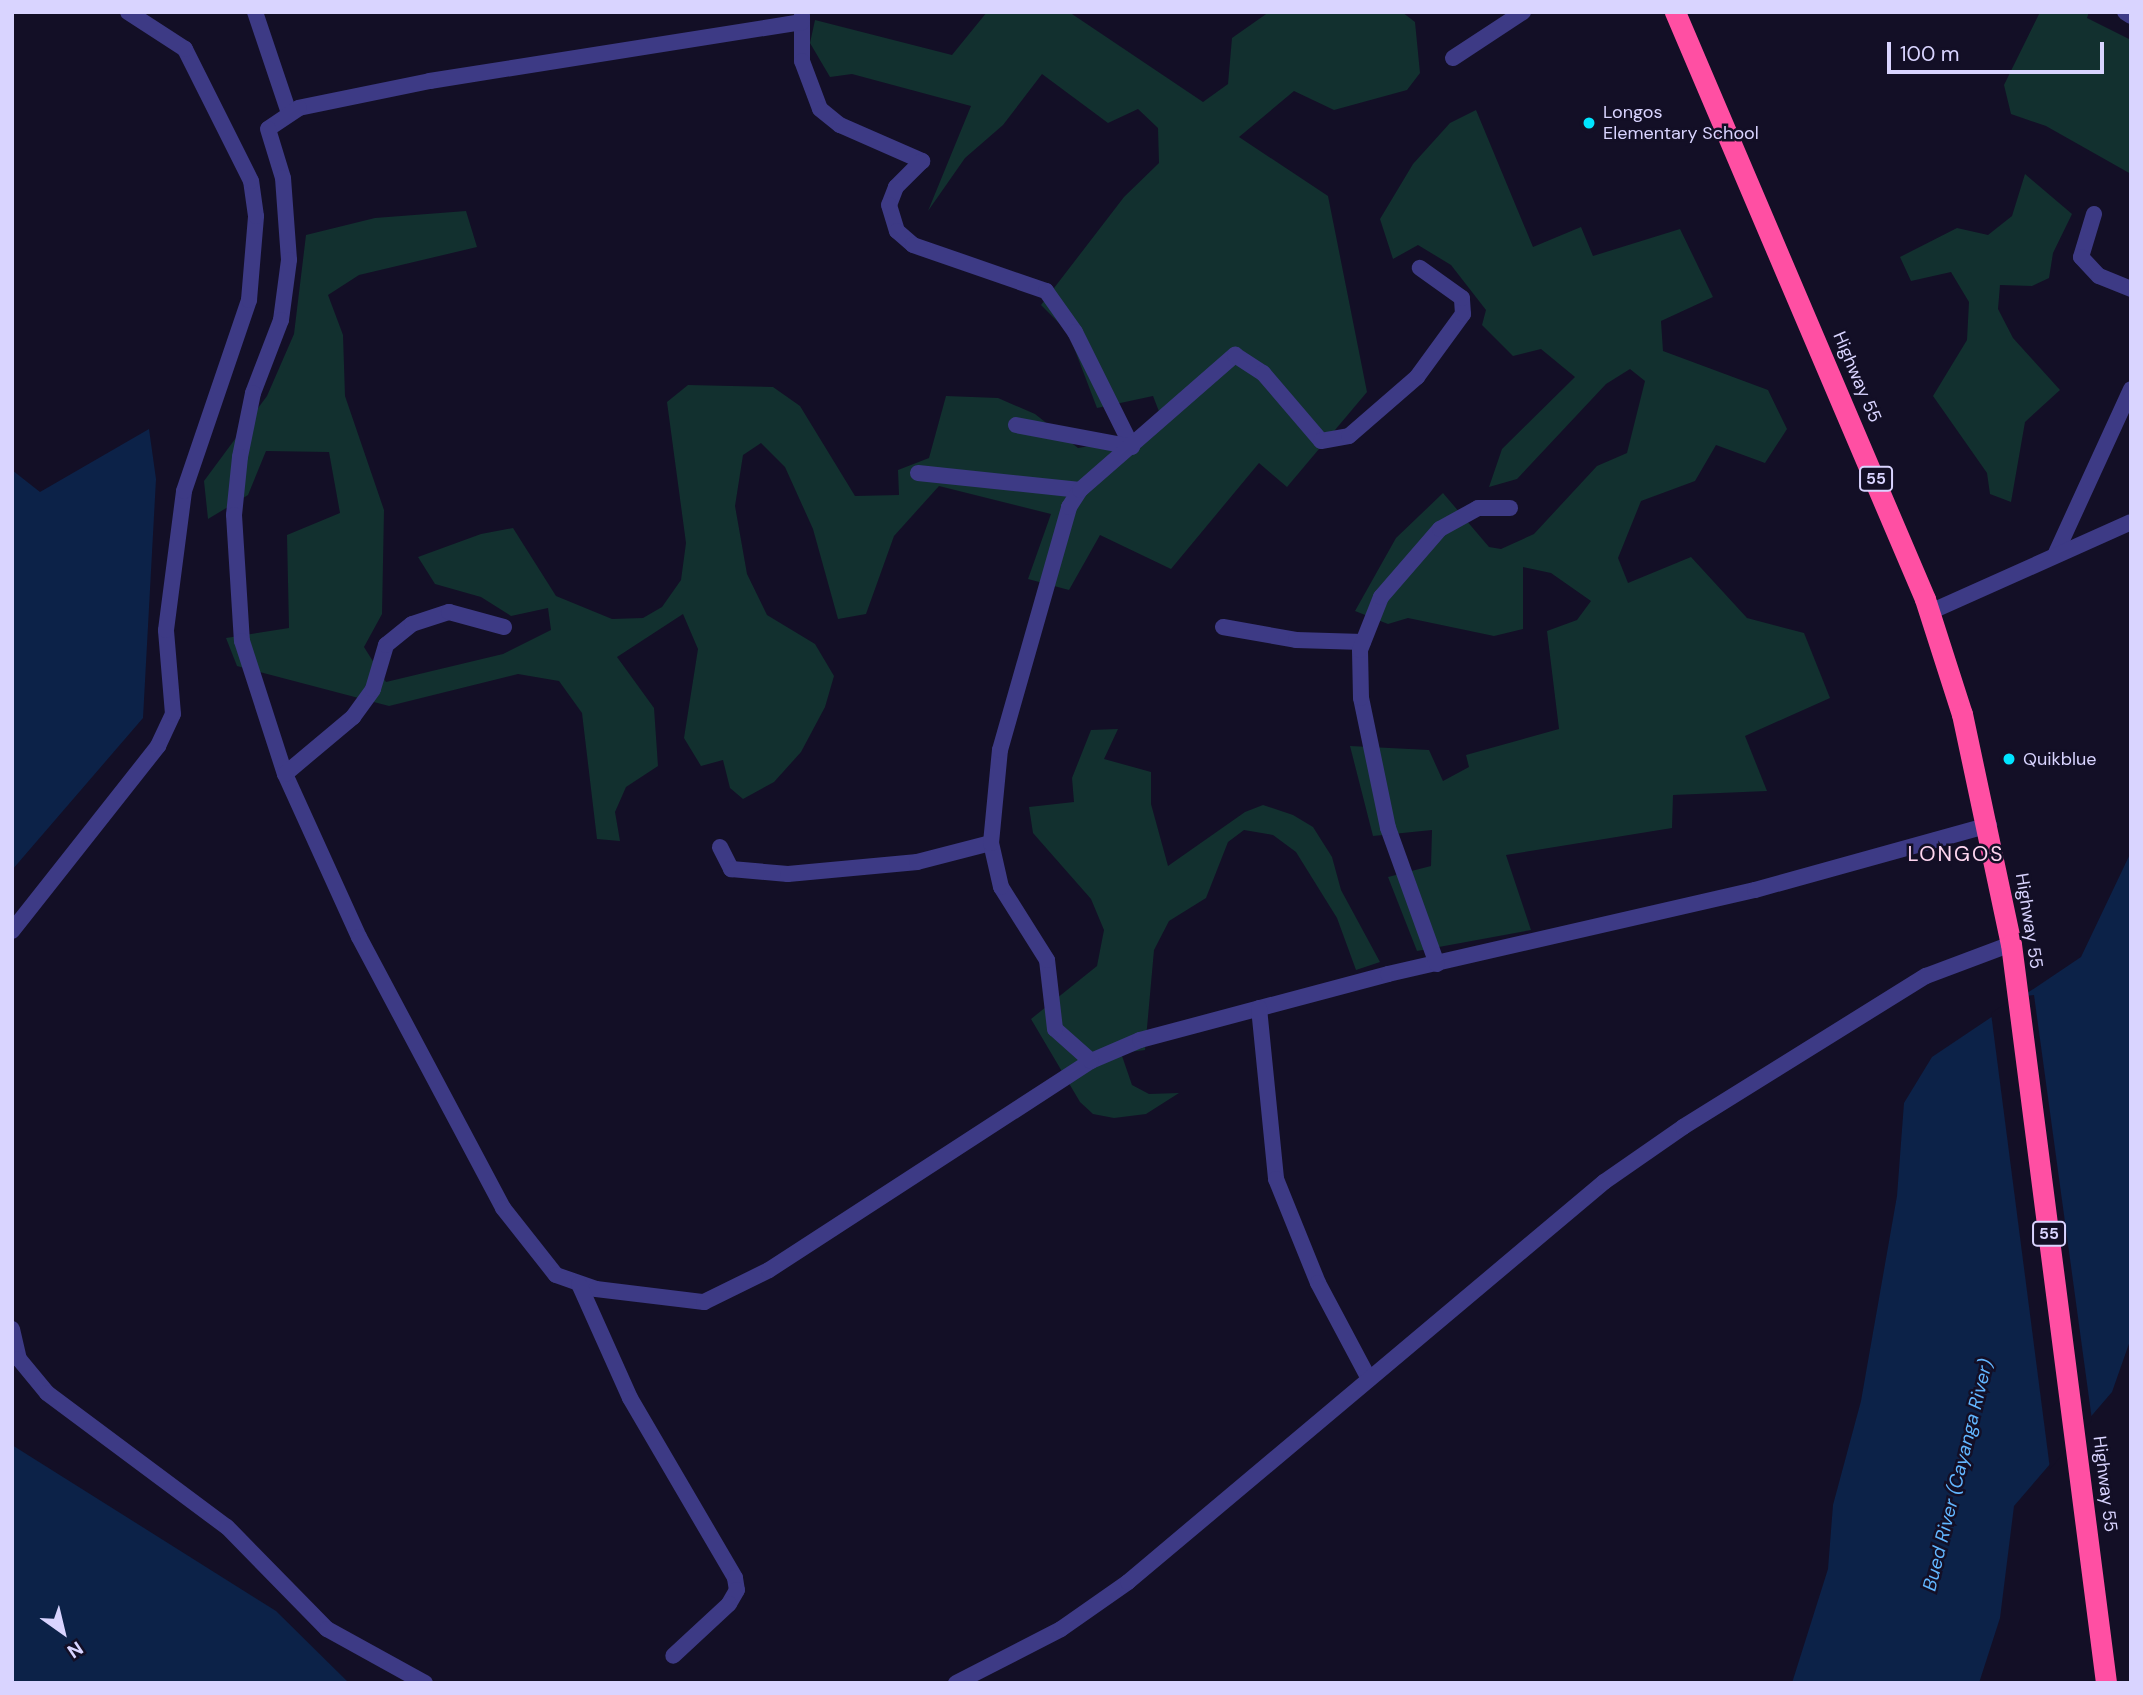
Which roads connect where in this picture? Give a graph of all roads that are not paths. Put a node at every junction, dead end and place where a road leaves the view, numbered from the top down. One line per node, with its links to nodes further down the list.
1 (128, 12): 29 (street)
2 (255, 12): 9 (street)
3 (1523, 12): 8 (street)
4 (1675, 12): 21 (highway, Highway 55 / 55)
5 (2125, 12): 6 (street)
6 (2131, 16)
7 (802, 17): 9 (street); 15 (street)
8 (1453, 58)
9 (289, 113): 25 (street)
10 (2094, 214): 12 (street)
11 (1420, 268): 15 (street)
12 (2131, 289)
13 (2131, 389): 20 (street)
14 (1016, 425): 15 (street)
15 (1132, 447): 17 (street)
16 (918, 473): 17 (street)
17 (1080, 490): 27 (street)
18 (1510, 508): 24 (street)
19 (2131, 522): 20 (street)
20 (2056, 552): 21 (street)
21 (1930, 612): 26 (highway, Highway 55 / 55)
22 (504, 627): 25 (street)
23 (1223, 627): 24 (street)
24 (1363, 642): 31 (street)
25 (285, 774): 34 (street)
26 (1989, 825): 30 (highway, Highway 55 / 55); 31 (street)
27 (991, 844): 28 (street); 33 (street)
28 (720, 847)
29 (12, 931)
30 (2011, 944): 36 (street); 40 (highway, Highway 55 / 55)
31 (1437, 964): 32 (street)
32 (1259, 1008): 33 (street); 36 (street)
33 (1091, 1062): 34 (street)
34 (579, 1284): 37 (street)
35 (12, 1329): 38 (street)
36 (1369, 1380): 39 (street)
37 (673, 1656)
38 (425, 1683)
39 (956, 1683)
40 (2106, 1683)

